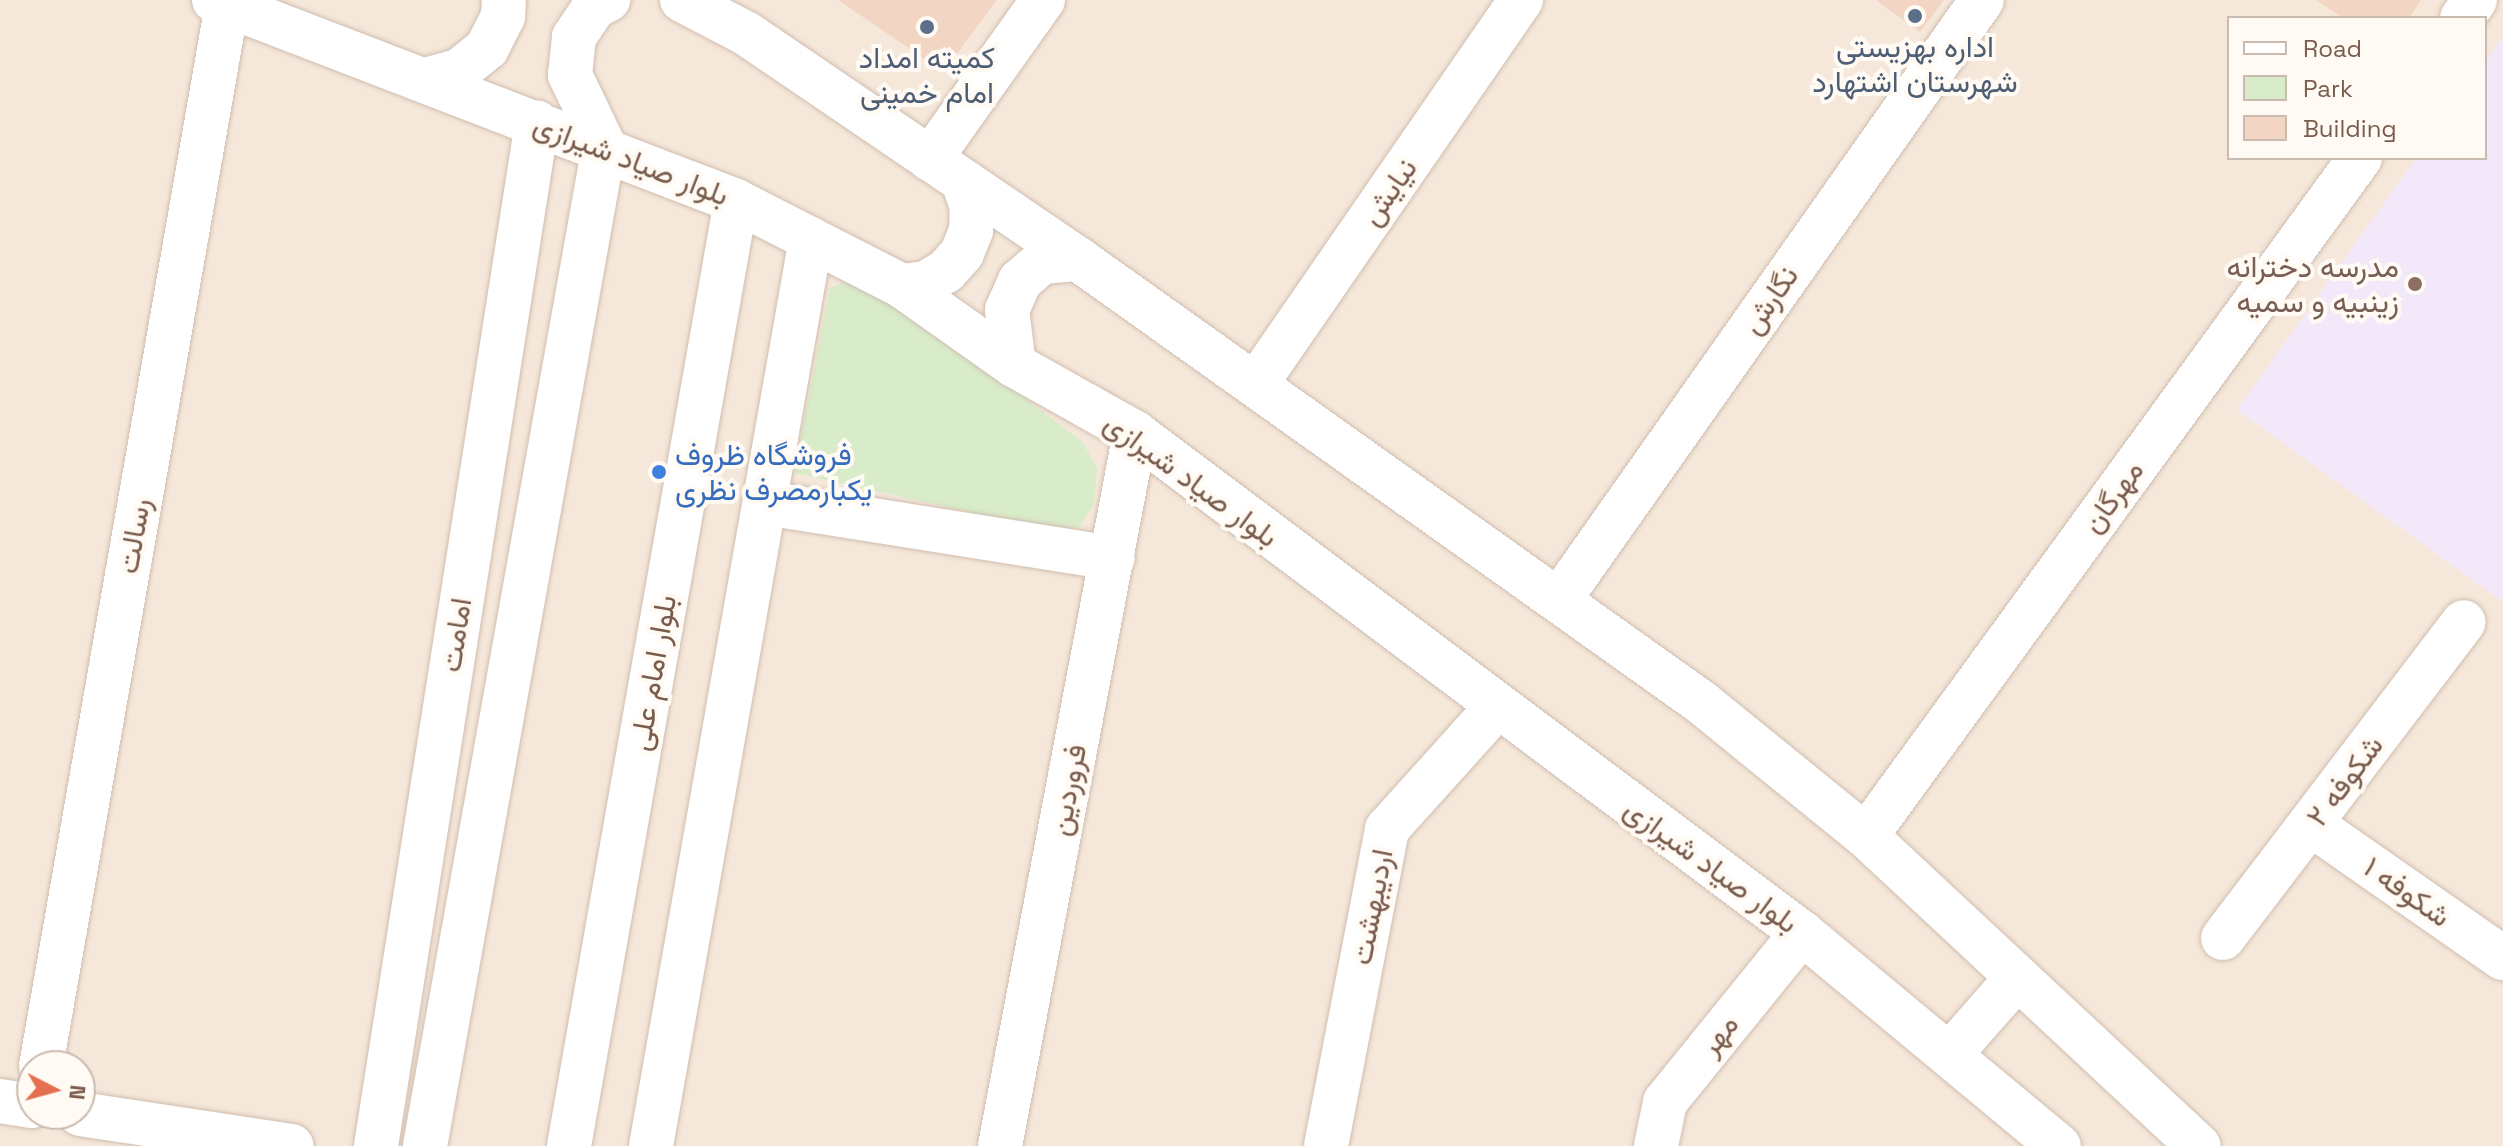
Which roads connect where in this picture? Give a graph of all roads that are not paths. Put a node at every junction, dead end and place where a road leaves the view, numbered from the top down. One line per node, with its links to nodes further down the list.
1 (504, 0): 9 (street)
2 (608, 0): 11 (street)
3 (682, 0): 8 (street)
4 (1043, 0): 13 (street)
5 (1521, 0): 19 (street, نیایش)
6 (1982, 0): 23 (street, نگارش)
7 (220, 2): 9 (street, بلوار صیاد شیرازی); 32 (street, رسالت)
8 (750, 17): 13 (street)
9 (426, 80): 10 (street, بلوار صیاد شیرازی)
10 (537, 123): 11 (street, بلوار صیاد شیرازی); 36 (street, امامت)
11 (604, 146): 14 (street, بلوار صیاد شیرازی); 37 (street, امامت)
12 (2359, 160): 27 (street, مهرگان)
13 (947, 172): 16 (street); 17 (street)
14 (736, 201): 15 (street, بلوار صیاد شیرازی); 38 (street, بلوار امام علی)
15 (811, 239): 17 (street, بلوار صیاد شیرازی); 21 (street)
16 (1078, 259): 18 (street); 19 (street)
17 (902, 286): 18 (street, بلوار صیاد شیرازی)
18 (1014, 365): 20 (street, بلوار صیاد شیرازی)
19 (1256, 384): 23 (street)
20 (1135, 433): 22 (street, فروردین); 25 (street, بلوار صیاد شیرازی)
21 (765, 503): 22 (street); 39 (street)
22 (1113, 558): 40 (street, فروردین)
23 (1559, 600): 27 (street)
24 (2464, 622): 26 (street, شکوفه ۲)
25 (1497, 707): 28 (street, بلوار صیاد شیرازی); 41 (street, اردیبهشت)
26 (2312, 825): 29 (street, شکوفه ۲); 30 (street, شکوفه ۱)
27 (1866, 836): 31 (street)
28 (1802, 933): 33 (street, بلوار صیاد شیرازی); 42 (street, مهر)
29 (2223, 938)
30 (2503, 958)
31 (2016, 979): 33 (street); 44 (street)
32 (44, 1050)
33 (1951, 1053): 43 (street, بلوار صیاد شیرازی)
34 (96, 1116): 35 (street)
35 (292, 1146)
36 (376, 1146)
37 (425, 1146)
38 (569, 1146)
39 (651, 1146)
40 (1000, 1146)
41 (1326, 1146)
42 (1656, 1146)
43 (2059, 1146)
44 (2199, 1146)

